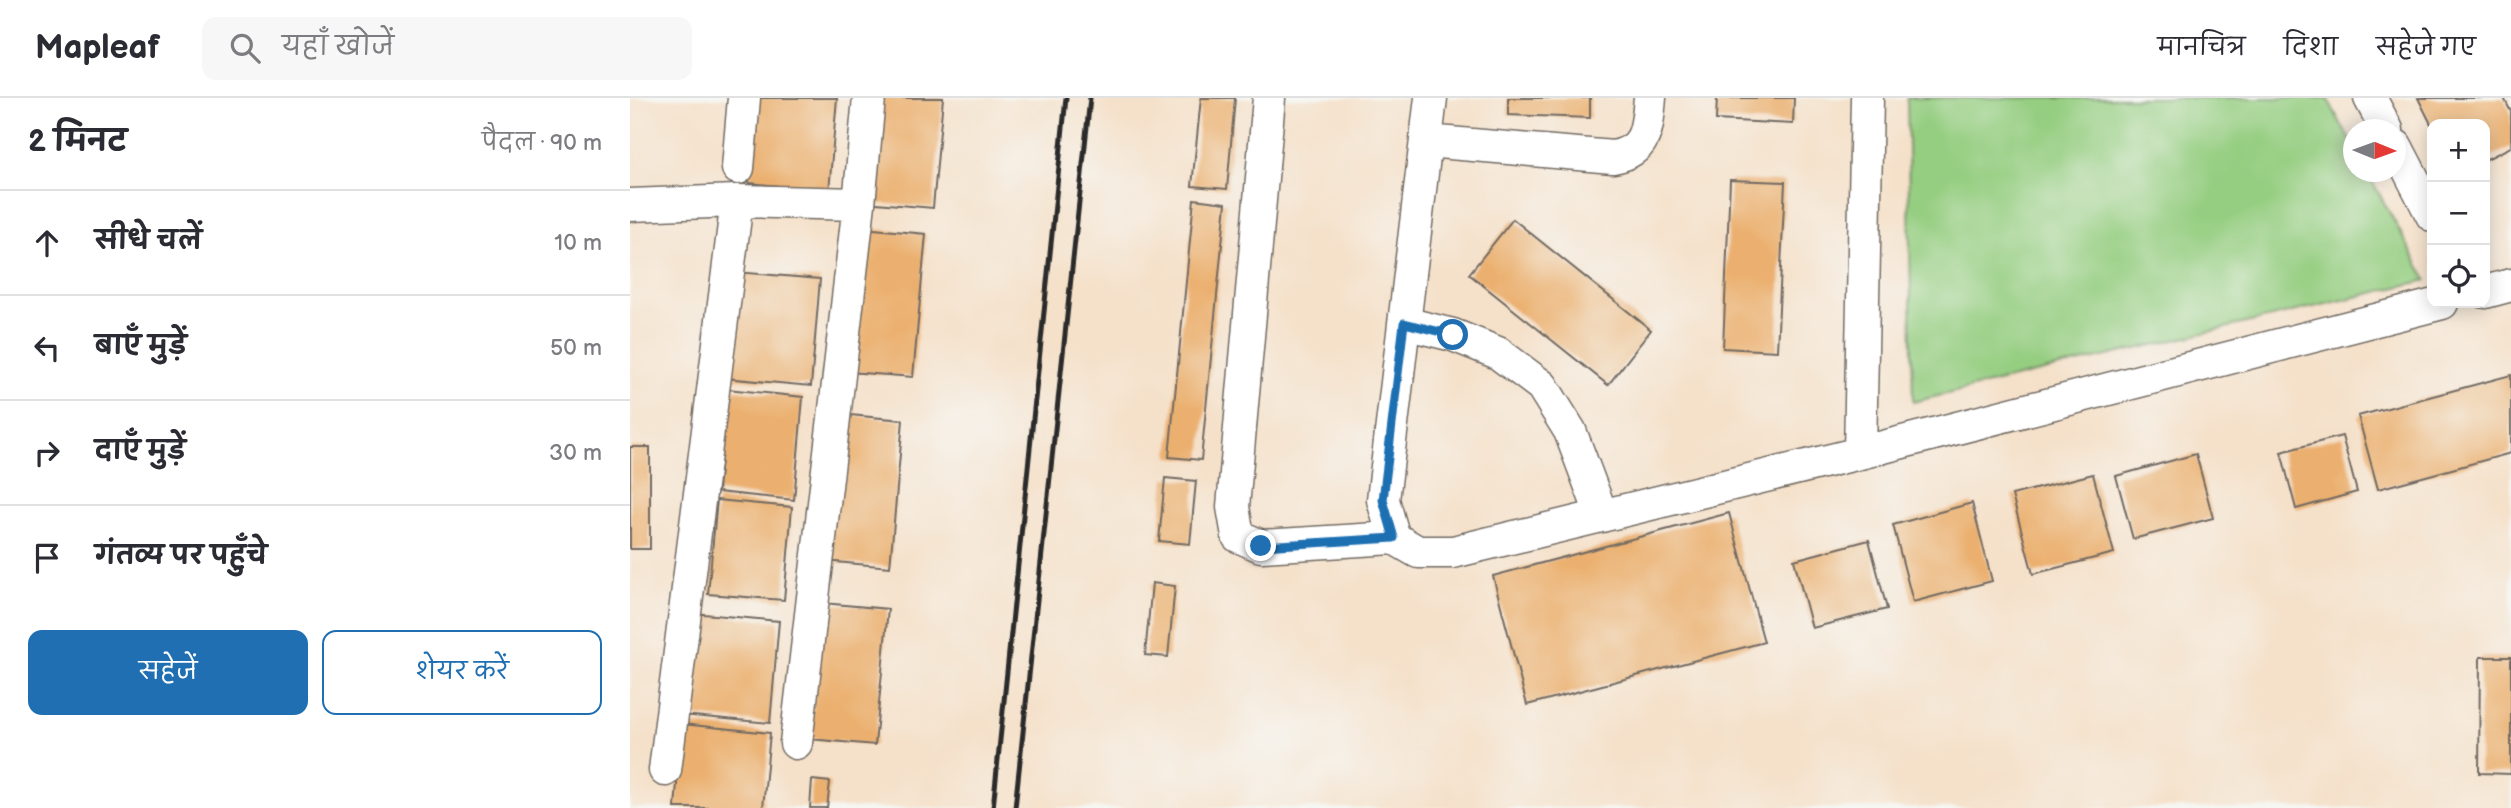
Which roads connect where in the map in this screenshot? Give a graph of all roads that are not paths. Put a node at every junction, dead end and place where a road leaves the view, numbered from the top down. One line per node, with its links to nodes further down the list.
1 (744, 98): 11 (street)
2 (869, 98): 13 (street)
3 (1269, 98): 22 (street)
4 (1431, 98): 9 (street)
5 (1650, 98): 9 (street)
6 (1867, 98): 20 (street)
7 (2370, 98): 8 (street)
8 (2381, 119)
9 (1426, 141): 19 (street)
10 (2406, 165): 15 (street)
11 (738, 168)
12 (737, 201): 13 (street); 14 (street); 24 (street)
13 (859, 204): 23 (street)
14 (630, 205)
15 (2427, 205)
16 (2511, 285): 17 (street)
17 (2490, 291)
18 (2427, 307): 20 (street)
19 (1404, 323): 21 (street); 22 (street)
20 (1860, 453): 21 (street)
21 (1602, 516): 22 (street)
22 (1394, 538)
23 (796, 743)
24 (665, 770)

